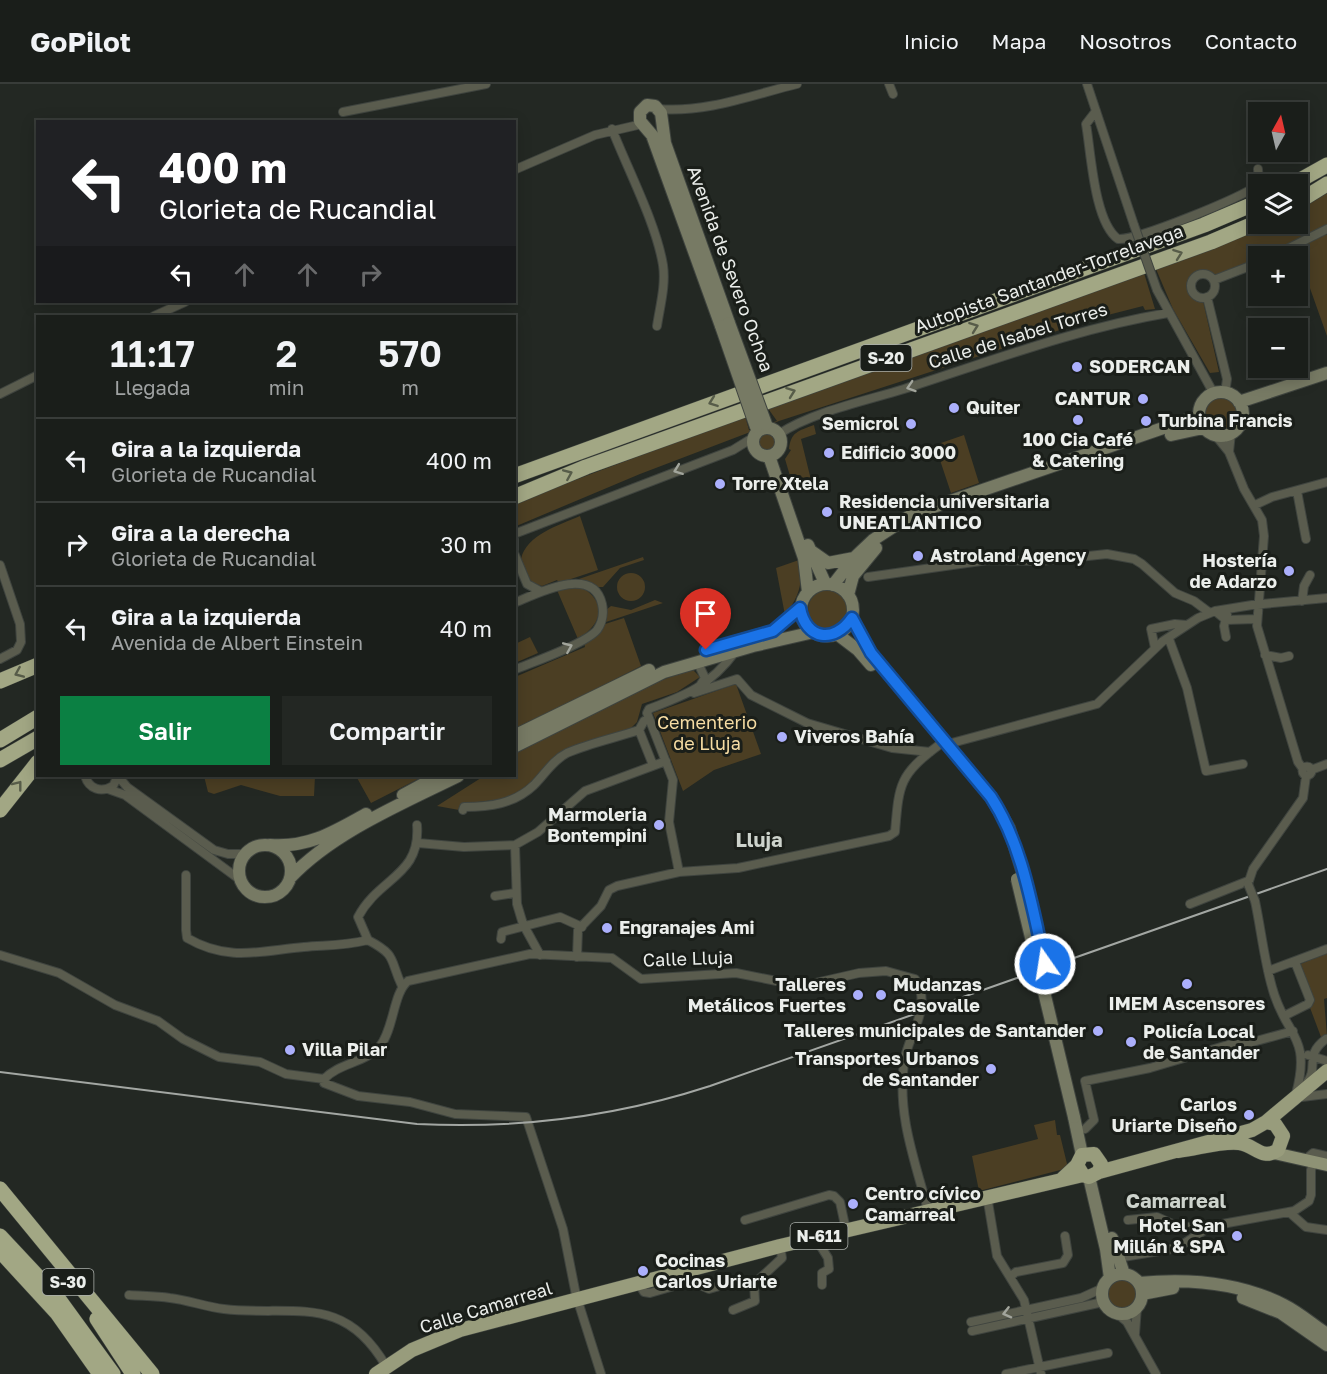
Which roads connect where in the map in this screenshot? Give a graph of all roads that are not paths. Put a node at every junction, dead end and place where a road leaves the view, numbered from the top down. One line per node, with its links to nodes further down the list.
1 (486, 84): 7 (street)
2 (797, 84): 8 (street)
3 (889, 84): 5 (street)
4 (1087, 84): 6 (street)
5 (893, 94)
6 (1096, 111): 17 (street); 27 (street, bridge)
7 (343, 112)
8 (661, 116): 9 (main road); 9 (main road); 29 (main road, Avenida de Severo Ochoa)
9 (642, 122): 10 (street); 29 (main road, Avenida de Severo Ochoa)
10 (612, 129): 12 (street); 30 (street)
11 (1327, 165): 15 (highway)
12 (516, 169)
13 (1257, 169): 14 (street)
14 (1258, 174)
15 (1308, 176)
16 (1327, 184): 18 (highway)
17 (1248, 190)
18 (1308, 196)
19 (1248, 206): 44 (highway, Autopista Santander-Torrelavega / S-20, one-way to 44)
20 (1248, 226): 47 (highway, Autopista Santander-Torrelavega / S-20, one-way to 20)
21 (1327, 229): 22 (street)
22 (1293, 246)
23 (1248, 267): 24 (street)
24 (1214, 280): 25 (street); 25 (street)
25 (1207, 297): 34 (street)
26 (183, 303): 28 (street)
27 (1168, 313): 34 (street); 39 (street, Calle de Isabel Torres, one-way to 39)
28 (156, 315)
29 (725, 325): 39 (main road, Avenida de Severo Ochoa, bridge)
30 (657, 326)
31 (1327, 373): 36 (main road)
32 (36, 376): 35 (street)
33 (1327, 380): 36 (main road)
34 (1219, 393): 36 (main road); 37 (main road)
35 (0, 394)
36 (1241, 408): 40 (main road)
37 (1198, 416): 38 (main road); 53 (main road)
38 (1203, 428): 41 (main road); 60 (main road)
39 (764, 430): 43 (main road); 43 (main road); 49 (street, Calle de Isabel Torres, one-way to 49)
40 (1231, 434): 41 (main road); 42 (street)
41 (1215, 436): 42 (street)
42 (1229, 452): 48 (street)
43 (773, 455): 51 (main road); 59 (main road)
44 (517, 475)
45 (1327, 482): 46 (street)
46 (1297, 491): 48 (street); 50 (street)
47 (516, 496)
48 (1255, 505): 64 (street)
49 (516, 533)
50 (1306, 538)
51 (810, 551): 53 (main road); 57 (main road)
52 (516, 556): 58 (street)
53 (854, 558): 57 (main road)
54 (0, 565): 80 (street)
55 (1310, 575): 62 (street)
56 (868, 577): 67 (street)
57 (829, 584): 59 (main road); 60 (main road)
58 (540, 591): 63 (street); 83 (street, one-way to 58)
59 (808, 592): 65 (main road)
60 (848, 595): 68 (main road)
61 (1327, 598): 62 (street)
62 (1302, 601): 64 (street)
63 (516, 602)
64 (1259, 604): 66 (street); 69 (street)
65 (800, 608): 72 (main road); 90 (main road)
66 (1228, 609): 67 (street); 70 (street)
67 (1212, 612): 70 (street); 71 (street)
68 (852, 618): 73 (main road); 94 (main road)
69 (1256, 619): 70 (street); 78 (street)
70 (1226, 620): 74 (street)
71 (1187, 625): 75 (street); 76 (street)
72 (814, 632): 73 (main road); 77 (main road)
73 (837, 634): 94 (main road)
74 (1226, 637)
75 (1169, 639): 76 (street); 97 (street)
76 (1155, 648): 94 (street)
77 (736, 651): 81 (main road); 85 (street)
78 (1265, 655): 79 (street); 101 (street)
79 (1289, 656)
80 (0, 659)
81 (697, 661): 85 (street); 93 (main road)
82 (36, 666): 84 (highway, one-way to 84)
83 (516, 669)
84 (0, 681)
85 (699, 686): 86 (street)
86 (690, 694): 88 (street); 94 (street)
87 (36, 718): 92 (highway)
88 (649, 719): 89 (street); 96 (street)
89 (639, 730): 100 (street); 109 (street)
90 (516, 735)
91 (36, 739): 95 (highway)
92 (0, 740)
93 (516, 746)
94 (939, 747): 115 (street); 144 (main road)
95 (0, 760)
96 (666, 761): 100 (street); 115 (street)
97 (1243, 764)
98 (1327, 764): 101 (street)
99 (36, 765): 108 (highway, one-way to 99)
100 (653, 765): 113 (street)
101 (1307, 772): 119 (street)
102 (86, 777): 107 (street)
103 (117, 777): 107 (street)
104 (119, 777): 114 (street)
105 (436, 777): 112 (main road)
106 (456, 777): 117 (main road)
107 (108, 789): 118 (street)
108 (0, 810)
109 (463, 810)
110 (417, 825): 111 (street)
111 (418, 843): 113 (street); 126 (street)
112 (270, 845): 114 (main road); 117 (main road)
113 (515, 845): 120 (street)
114 (245, 854): 118 (main road)
115 (679, 872): 124 (street)
116 (186, 875): 126 (street)
117 (290, 878): 118 (main road)
118 (239, 879)
119 (1248, 882): 122 (street); 132 (street, bridge)
120 (515, 894): 121 (street); 123 (street)
121 (495, 896)
122 (1190, 904)
123 (524, 927): 124 (street); 125 (street); 128 (street)
124 (582, 927): 130 (street)
125 (501, 939)
126 (368, 940): 133 (street)
127 (1327, 949): 131 (street)
128 (540, 954): 130 (street, Calle Lluja); 133 (street, Calle Lluja)
129 (0, 955): 141 (street)
130 (577, 957): 158 (street, Calle Lluja)
131 (1295, 962): 132 (street); 134 (street)
132 (1268, 971): 134 (street)
133 (402, 986): 141 (street)
134 (1284, 1016): 135 (street)
135 (1293, 1031): 137 (street); 146 (street)
136 (1327, 1039): 137 (street); 138 (street)
137 (1302, 1052): 138 (street); 142 (street)
138 (1311, 1058): 139 (street); 142 (street)
139 (1327, 1061)
140 (1327, 1071): 142 (highway, N-611)
141 (324, 1079): 179 (street, Calle Camarreal)
142 (1297, 1093): 143 (street); 145 (highway, N-611); 148 (highway)
143 (1327, 1094)
144 (1078, 1116): 146 (main road); 155 (main road)
145 (1266, 1122): 147 (highway, N-611); 148 (highway)
146 (1085, 1129): 155 (main road)
147 (1252, 1130): 149 (highway, N-611); 150 (highway)
148 (1282, 1136): 151 (highway); 153 (main road)
149 (1178, 1151): 150 (highway, N-611); 155 (highway, N-611)
150 (1257, 1151): 151 (highway, N-611)
151 (1274, 1153): 153 (main road)
152 (1327, 1156): 153 (street)
153 (1308, 1159): 154 (main road); 159 (street)
154 (1327, 1165)
155 (1090, 1166): 157 (highway, Calle Camarreal / N-611); 170 (main road); 174 (main road)
156 (0, 1190): 181 (highway); 195 (highway, S-30)
157 (987, 1196): 158 (highway, Calle Camarreal / N-611); 172 (street)
158 (928, 1210): 163 (highway, Calle Camarreal / N-611)
159 (1289, 1212): 162 (street); 164 (street)
160 (745, 1220): 163 (street)
161 (1128, 1220): 162 (street)
162 (1206, 1228): 170 (street)
163 (846, 1230): 167 (highway, Calle Camarreal / N-611)
164 (1327, 1230)
165 (0, 1236): 194 (highway, S-30)
166 (1065, 1236): 172 (street)
167 (814, 1238): 168 (highway, Calle Camarreal / N-611); 176 (street)
168 (780, 1246): 173 (street); 175 (highway, Calle Camarreal / N-611)
169 (0, 1251): 193 (highway)
170 (1117, 1258): 171 (main road)
171 (1124, 1274): 174 (main road); 177 (main road)
172 (1011, 1276): 184 (street)
173 (754, 1283): 175 (street, Calle Camarreal); 183 (street)
174 (1106, 1283): 180 (main road); 184 (street)
175 (639, 1284): 179 (highway, Calle Camarreal / N-611)
176 (822, 1286)
177 (1140, 1289): 182 (main road); 188 (main road); 189 (main road)
178 (129, 1295): 191 (street)
179 (578, 1299): 191 (highway, Calle Camarreal / N-611); 198 (street, Calle Camarreal)
180 (1103, 1302): 184 (street); 185 (main road)
181 (97, 1307): 196 (highway); 197 (highway)
182 (1137, 1307): 185 (main road); 187 (street)
183 (733, 1310)
184 (1028, 1312): 186 (street); 192 (street)
185 (1115, 1312): 187 (street)
186 (972, 1326)
187 (1135, 1334): 200 (street)
188 (1327, 1334)
189 (1327, 1345)
190 (1108, 1353): 192 (street)
191 (381, 1370)
192 (1040, 1370): 199 (street)
193 (99, 1374)
194 (113, 1374)
195 (134, 1374)
196 (144, 1374)
197 (152, 1374)
198 (601, 1374)
199 (1006, 1374)
200 (1156, 1374)

